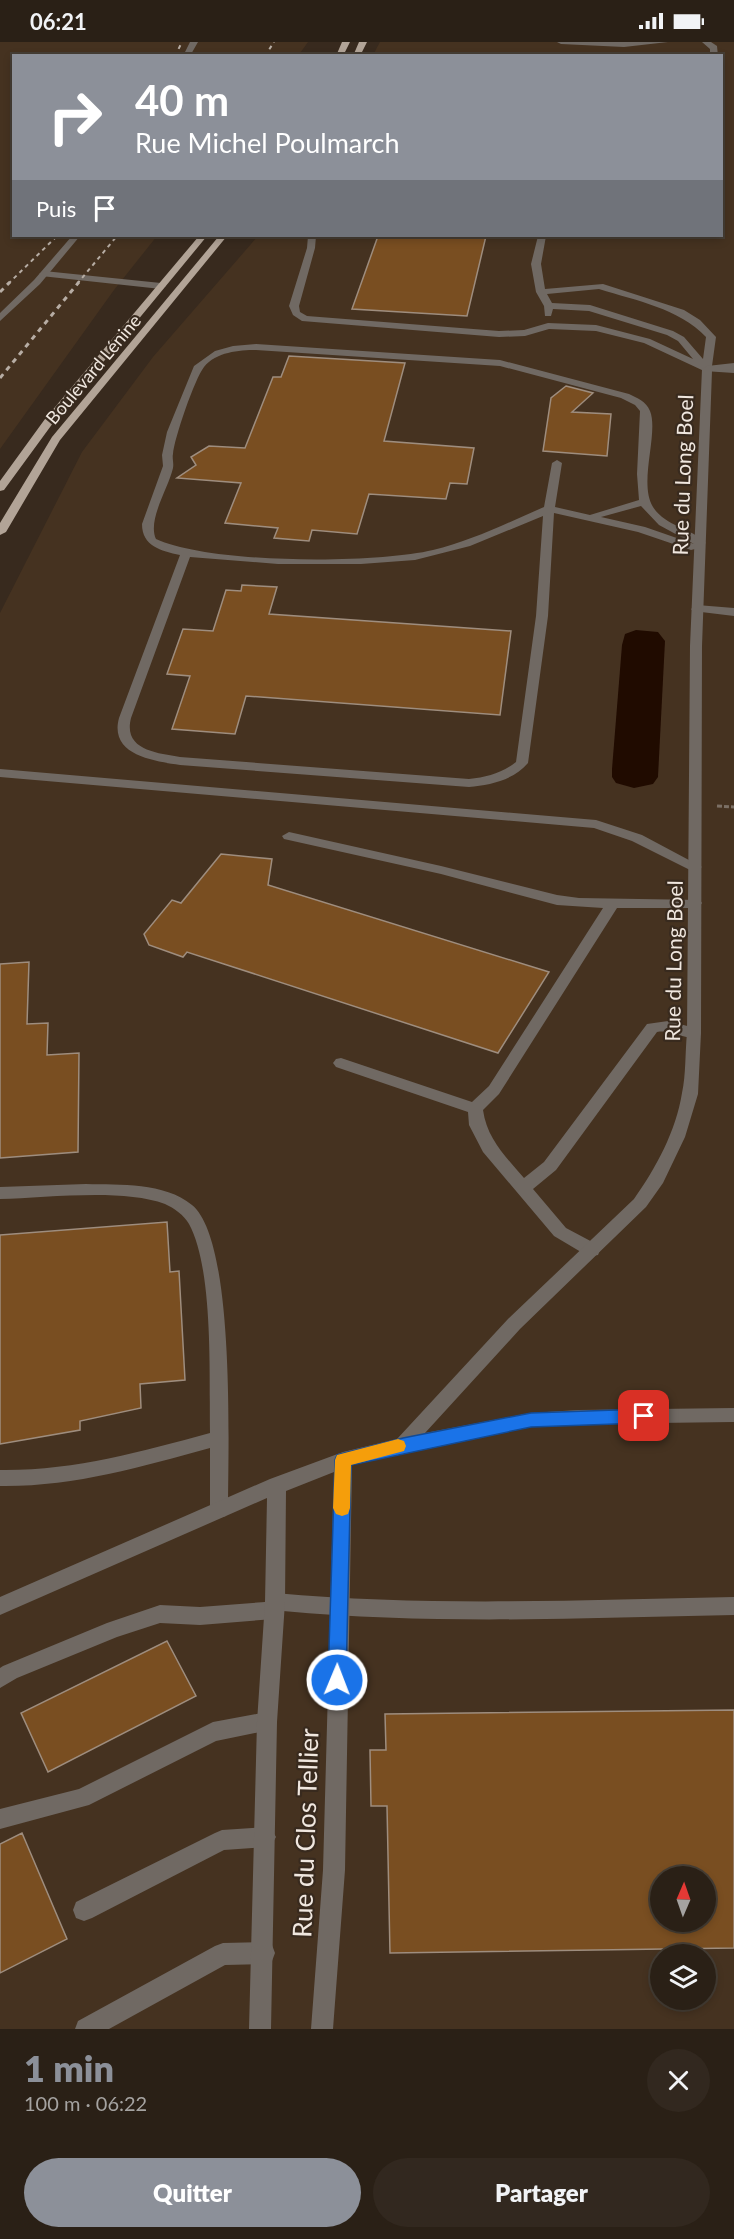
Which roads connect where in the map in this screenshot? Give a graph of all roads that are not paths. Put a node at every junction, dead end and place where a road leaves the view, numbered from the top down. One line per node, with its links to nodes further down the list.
1 (561, 42): 2 (street)
2 (664, 42): 3 (street)
3 (671, 42)
4 (706, 42): 5 (street)
5 (714, 54)
6 (75, 237): 11 (street)
7 (202, 237): 12 (main road)
8 (222, 237): 24 (main road, Boulevard Lénine)
9 (312, 237): 16 (street)
10 (542, 237): 13 (street)
11 (44, 274): 12 (street); 15 (street)
12 (161, 286): 20 (main road)
13 (541, 292): 14 (street); 18 (street, Rue du Long Boel)
14 (549, 306): 16 (street); 18 (street)
15 (0, 318)
16 (548, 326): 18 (street)
17 (734, 368): 18 (street)
18 (708, 369): 25 (street, Rue du Long Boel)
19 (556, 463): 22 (street)
20 (0, 488)
21 (644, 502): 23 (street); 25 (street); 26 (street)
22 (549, 509): 23 (street); 26 (street); 26 (street)
23 (589, 516): 25 (street)
24 (0, 532)
25 (700, 546): 27 (street, Rue du Long Boel)
26 (186, 553)
27 (697, 609): 28 (street); 31 (street, Rue du Long Boel)
28 (734, 612)
29 (0, 773): 31 (street)
30 (289, 836): 32 (street)
31 (695, 867): 33 (street, Rue du Long Boel)
32 (613, 903): 33 (street); 36 (street)
33 (695, 903): 34 (street, Rue du Long Boel)
34 (694, 1033): 37 (street); 39 (street, Rue du Long Boel)
35 (340, 1064): 36 (street)
36 (475, 1109): 37 (street)
37 (523, 1188): 39 (street)
38 (0, 1193): 41 (street)
39 (592, 1250): 42 (street, Rue du Long Boel)
40 (734, 1415): 42 (street)
41 (219, 1438): 44 (street); 46 (street)
42 (403, 1445): 43 (street)
43 (343, 1460): 45 (street); 50 (street, Rue du Clos Tellier)
44 (0, 1478)
45 (277, 1485): 46 (street); 48 (street, Rue du Clos Tellier)
46 (219, 1510): 47 (street)
47 (0, 1606)
48 (274, 1606): 50 (street); 51 (street); 52 (street, Rue du Clos Tellier)
49 (734, 1606): 50 (street)
50 (338, 1609): 59 (street, Rue du Clos Tellier)
51 (0, 1679)
52 (267, 1722): 53 (street); 54 (street, Rue du Clos Tellier)
53 (0, 1819)
54 (265, 1838): 55 (street); 56 (street, Rue du Clos Tellier)
55 (84, 1910)
56 (264, 1953): 57 (street); 58 (street, Rue du Clos Tellier)
57 (86, 2029)
58 (260, 2029)
59 (322, 2029)

